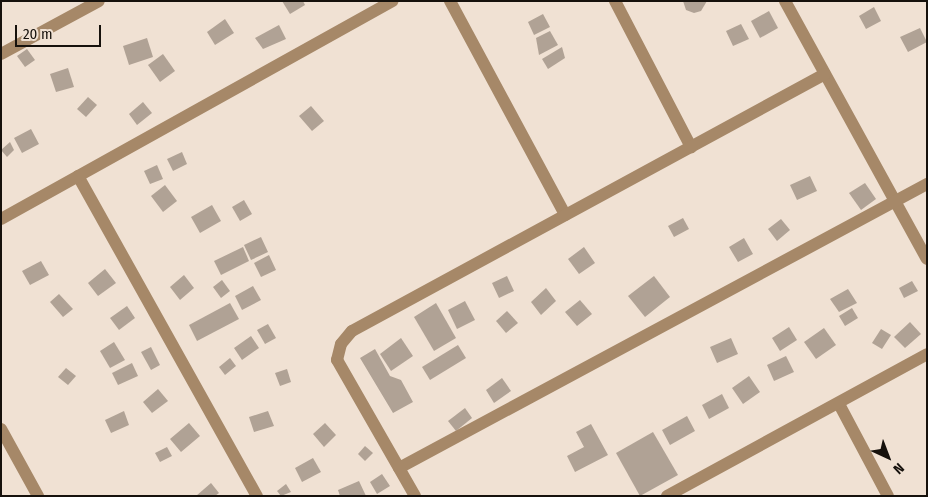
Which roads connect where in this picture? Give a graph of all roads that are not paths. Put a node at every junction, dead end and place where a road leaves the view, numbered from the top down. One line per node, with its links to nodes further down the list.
1 (99, 1): 6 (street)
2 (392, 1): 9 (street)
3 (450, 1): 12 (street)
4 (615, 1): 8 (street)
5 (785, 1): 7 (street)
6 (1, 54)
7 (825, 74): 8 (street); 11 (street)
8 (691, 146): 12 (street)
9 (78, 176): 13 (street); 21 (street)
10 (927, 184): 11 (street)
11 (895, 201): 14 (street); 18 (street)
12 (565, 215): 18 (street)
13 (1, 219)
14 (927, 259)
15 (927, 354): 16 (street)
16 (839, 404): 19 (street); 24 (street)
17 (1, 429): 20 (street)
18 (399, 468): 22 (street)
19 (690, 490): 23 (street)
20 (38, 496)
21 (257, 496)
22 (415, 496)
23 (667, 496)
24 (888, 496)

